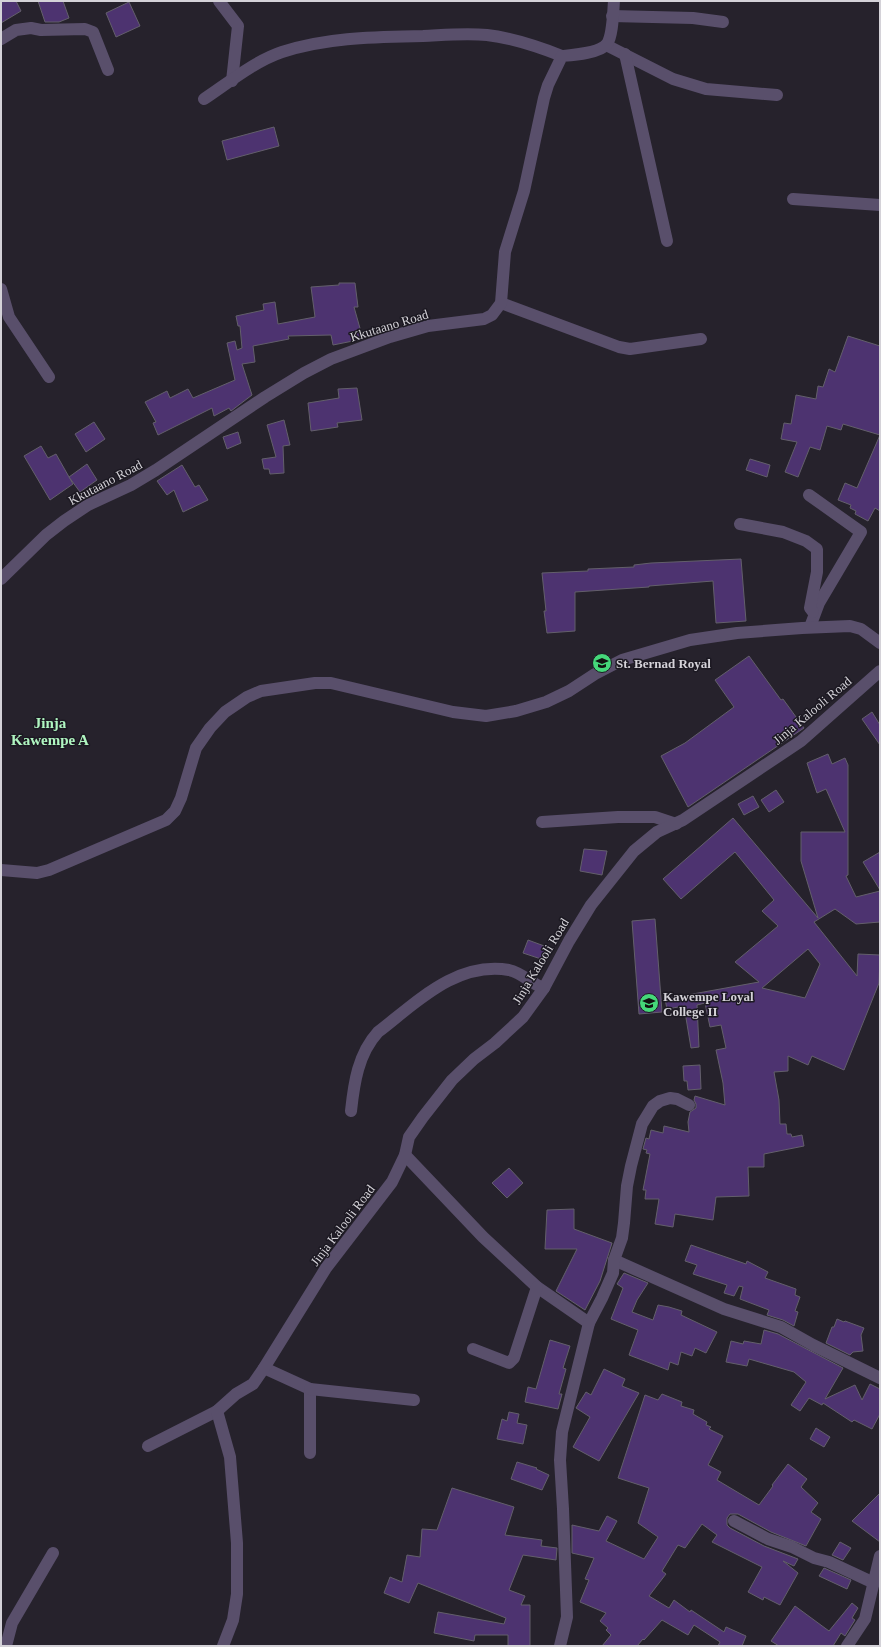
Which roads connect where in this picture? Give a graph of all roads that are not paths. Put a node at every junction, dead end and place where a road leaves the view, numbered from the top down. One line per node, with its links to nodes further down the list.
1 (219, 1): 10 (street)
2 (614, 1): 3 (street)
3 (612, 16): 4 (street); 6 (street)
4 (723, 22)
5 (1, 39): 9 (street)
6 (606, 45): 7 (street); 8 (street)
7 (625, 54): 11 (street); 15 (street)
8 (562, 56): 10 (street); 17 (street)
9 (108, 70)
10 (232, 81): 12 (street)
11 (777, 95)
12 (204, 99)
13 (793, 199): 14 (street)
14 (880, 205)
15 (667, 241)
16 (1, 289): 19 (street)
17 (501, 303): 18 (street); 22 (street, Kkutaano Road)
18 (701, 339)
19 (49, 377)
20 (809, 495): 23 (street)
21 (740, 524): 23 (street)
22 (1, 579)
23 (814, 615): 24 (street)
24 (810, 627): 25 (street); 29 (street)
25 (880, 643)
26 (880, 670): 28 (street, Jinja Kalooli Road)
27 (542, 822): 28 (street)
28 (676, 824): 30 (street, Jinja Kalooli Road)
29 (1, 870)
30 (544, 988): 32 (street); 33 (street, Jinja Kalooli Road)
31 (689, 1106): 34 (street)
32 (351, 1111)
33 (405, 1155): 35 (street); 38 (street, Jinja Kalooli Road)
34 (614, 1260): 36 (street); 39 (street)
35 (537, 1288): 36 (street); 37 (street)
36 (589, 1323): 51 (street)
37 (473, 1349)
38 (264, 1368): 40 (street); 42 (street, Jinja Kalooli Road)
39 (880, 1378)
40 (310, 1388): 41 (street); 44 (street)
41 (414, 1400)
42 (217, 1411): 43 (street, Jinja Kalooli Road); 50 (street)
43 (148, 1446)
44 (310, 1453)
45 (734, 1521): 48 (street)
46 (53, 1553): 49 (street)
47 (880, 1556): 48 (street)
48 (874, 1583): 52 (street)
49 (6, 1646)
50 (223, 1646)
51 (560, 1646)
52 (847, 1646)

